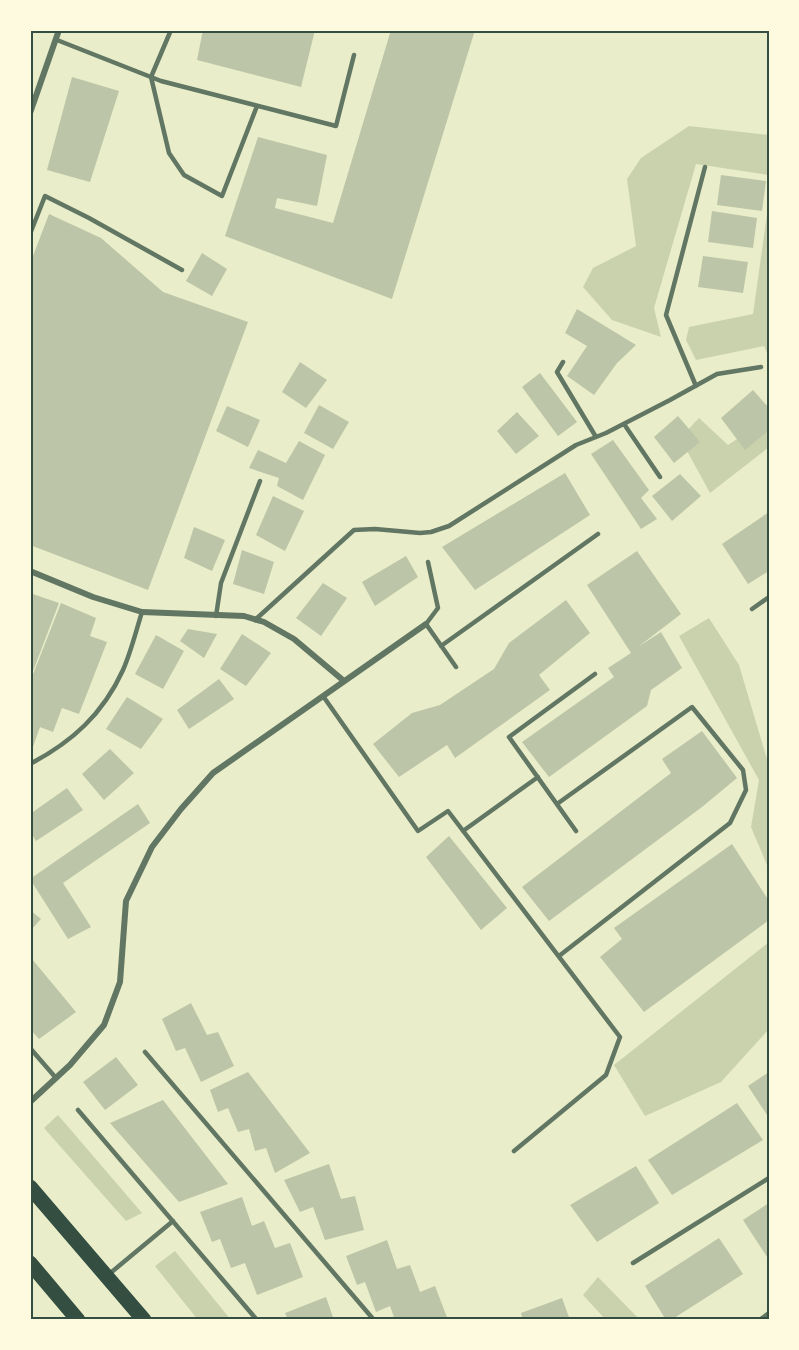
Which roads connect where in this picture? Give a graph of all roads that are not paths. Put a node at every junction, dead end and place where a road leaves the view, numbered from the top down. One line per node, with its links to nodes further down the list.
1 (59, 30): 3 (street)
2 (171, 30): 5 (lane)
3 (57, 40): 5 (lane); 7 (street)
4 (354, 55): 6 (lane)
5 (151, 77): 6 (lane); 6 (lane)
6 (257, 106)
7 (30, 112)
8 (705, 167): 13 (lane)
9 (30, 234): 10 (lane)
10 (182, 270)
11 (563, 362): 15 (lane)
12 (760, 367): 13 (lane)
13 (696, 386): 14 (lane)
14 (624, 423): 15 (lane); 16 (lane)
15 (596, 437): 25 (lane)
16 (660, 477)
17 (261, 481): 24 (lane)
18 (598, 534): 27 (lane)
19 (428, 562): 26 (lane)
20 (30, 571): 23 (street)
21 (769, 597): 22 (lane)
22 (752, 609)
23 (142, 612): 24 (street); 32 (lane)
24 (216, 616): 25 (street)
25 (255, 620): 30 (street)
26 (426, 624): 27 (lane); 30 (street)
27 (441, 646): 28 (lane)
28 (456, 667)
29 (595, 674): 33 (lane)
30 (344, 681): 31 (street)
31 (323, 696): 35 (lane); 40 (street)
32 (30, 764)
33 (538, 777): 34 (lane); 35 (lane)
34 (557, 804): 36 (lane); 37 (lane)
35 (463, 831): 37 (lane)
36 (576, 831)
37 (559, 956): 43 (lane)
38 (30, 1048): 40 (lane)
39 (145, 1052): 54 (lane)
40 (56, 1078): 41 (street)
41 (30, 1102)
42 (78, 1110): 46 (lane)
43 (514, 1150)
44 (769, 1178): 48 (lane)
45 (30, 1187): 49 (main road)
46 (173, 1221): 49 (lane); 53 (lane)
47 (30, 1263): 51 (main road)
48 (633, 1263)
49 (107, 1276): 52 (main road)
50 (769, 1314): 55 (street)
51 (78, 1320)
52 (144, 1320)
53 (257, 1320)
54 (374, 1320)
55 (761, 1320)

